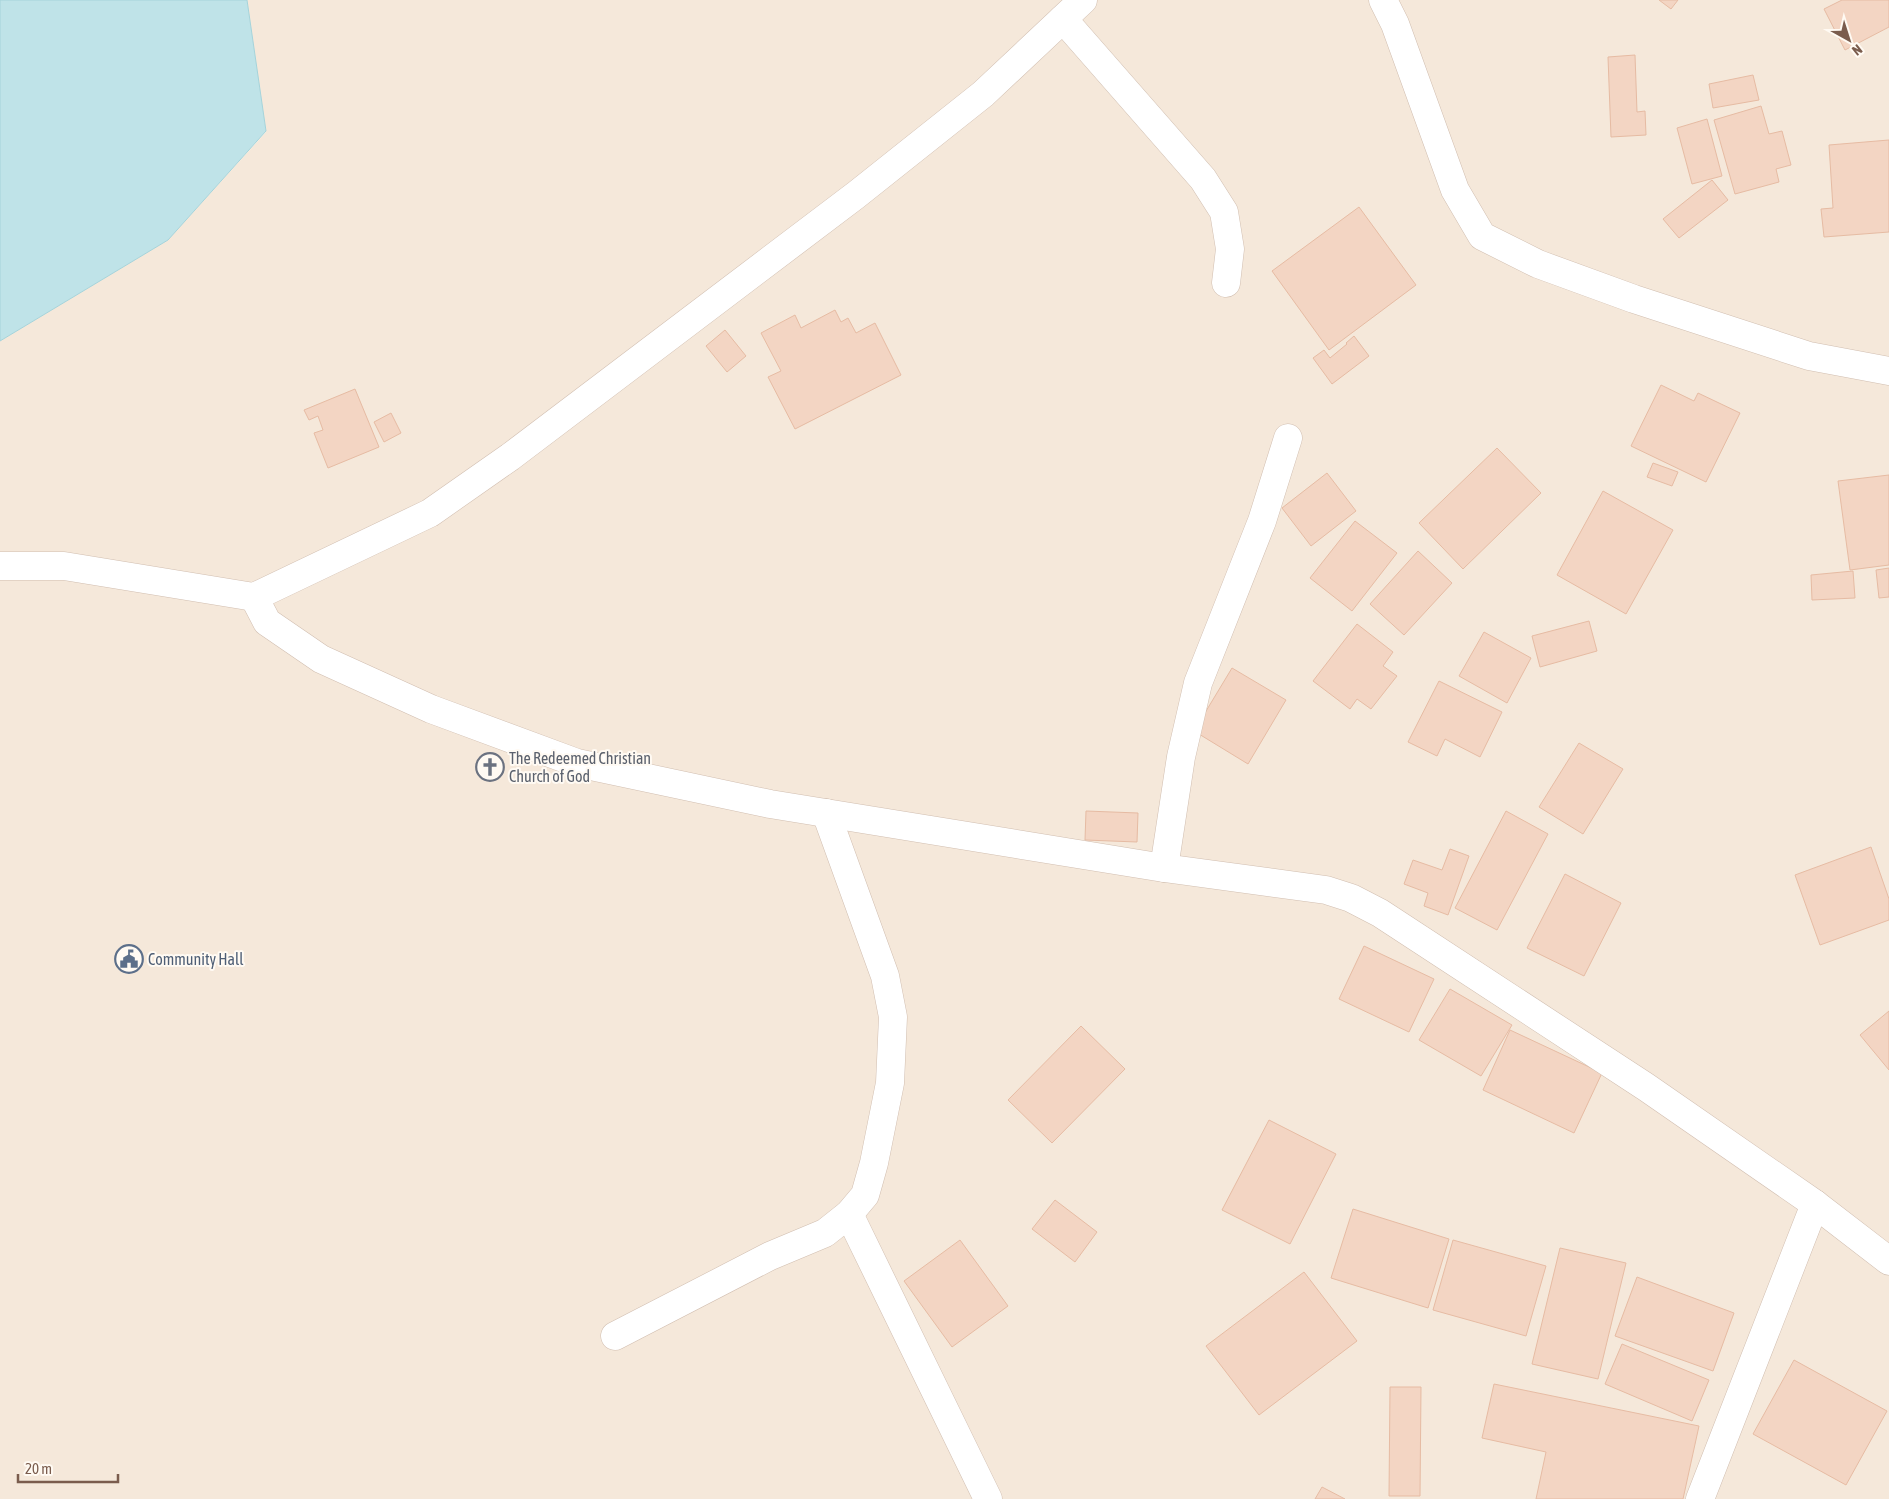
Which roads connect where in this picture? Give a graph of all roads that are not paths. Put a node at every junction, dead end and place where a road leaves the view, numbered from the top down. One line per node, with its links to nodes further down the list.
1 (1083, 0): 3 (street)
2 (1383, 0): 5 (street)
3 (1063, 19): 4 (street); 8 (street)
4 (1226, 283)
5 (1889, 371)
6 (1288, 438): 10 (street)
7 (0, 566): 8 (street)
8 (254, 597): 9 (street)
9 (826, 813): 10 (street); 12 (street)
10 (1164, 868): 11 (street)
11 (1815, 1204): 13 (street); 16 (street)
12 (848, 1214): 14 (street); 15 (street)
13 (1889, 1261)
14 (616, 1336)
15 (988, 1499)
16 (1700, 1499)

